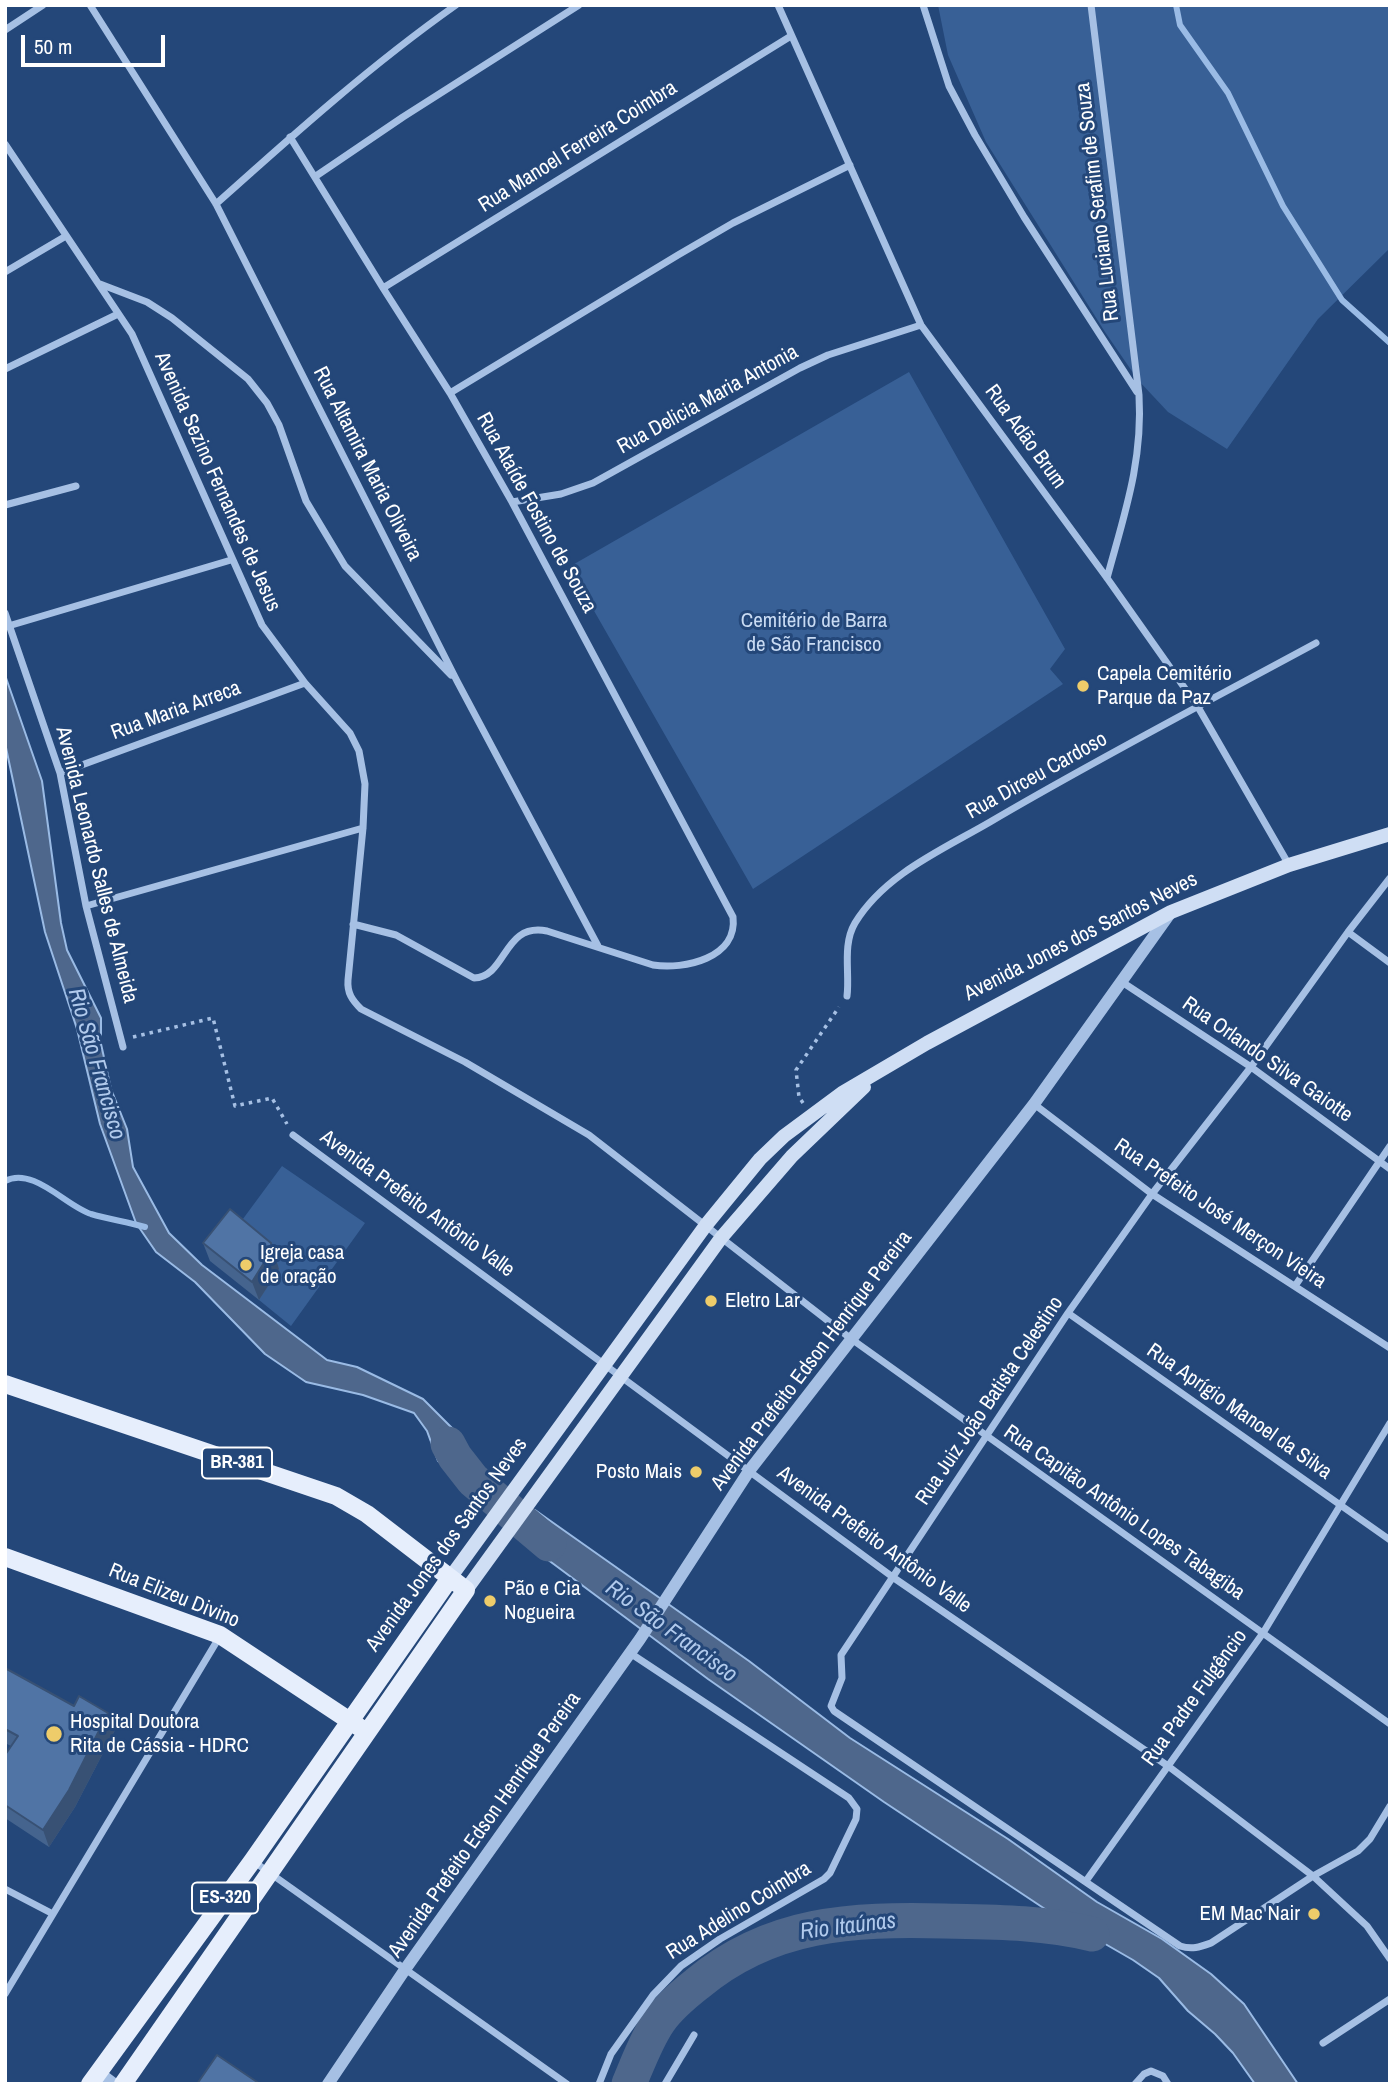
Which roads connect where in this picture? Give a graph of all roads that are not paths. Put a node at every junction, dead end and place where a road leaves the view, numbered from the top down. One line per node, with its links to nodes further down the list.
1 (44, 5): 8 (street)
2 (90, 5): 14 (street, Rua Altamira Maria Oliveira)
3 (456, 5): 10 (street)
4 (579, 5): 13 (street)
5 (778, 5): 9 (street, Rua Adão Brum)
6 (923, 5): 23 (street)
7 (1091, 5): 23 (street, Rua Luciano Serafim de Souza)
8 (5, 30)
9 (791, 36): 12 (street, Rua Adão Brum); 18 (street, Rua Manoel Ferreira Coimbra)
10 (290, 137): 13 (street, Rua Ataíde Fostino de Souza); 14 (street)
11 (5, 144): 15 (street, Avenida Sezino Fernandes de Jesus)
12 (850, 165): 20 (street, Rua Adão Brum); 22 (street)
13 (316, 176): 18 (street, Rua Ataíde Fostino de Souza)
14 (216, 204): 32 (street, Rua Altamira Maria Oliveira)
15 (66, 236): 16 (street); 17 (street, Avenida Sezino Fernandes de Jesus)
16 (5, 272)
17 (100, 284): 19 (street, Avenida Sezino Fernandes de Jesus); 32 (street)
18 (383, 288): 22 (street, Rua Ataíde Fostino de Souza)
19 (118, 314): 21 (street); 27 (street, Avenida Sezino Fernandes de Jesus)
20 (921, 325): 25 (street, Rua Delicia Maria Antonia); 28 (street, Rua Adão Brum)
21 (5, 369)
22 (450, 393): 25 (street, Rua Ataíde Fostino de Souza)
23 (1139, 395): 28 (street, Rua Luciano Serafim de Souza)
24 (76, 486): 26 (street)
25 (512, 502): 44 (street, Rua Ataíde Fostino de Souza)
26 (5, 505)
27 (231, 560): 30 (street); 33 (street, Avenida Sezino Fernandes de Jesus)
28 (1107, 578): 34 (street, Rua Adão Brum)
29 (5, 613): 30 (street, Avenida Leonardo Salles de Almeida)
30 (8, 626): 35 (street, Avenida Leonardo Salles de Almeida)
31 (1316, 643): 34 (street, Rua Dirceu Cardoso)
32 (457, 681): 44 (street, Rua Altamira Maria Oliveira)
33 (305, 683): 35 (street, Rua Maria Arreca); 36 (street, Avenida Sezino Fernandes de Jesus)
34 (1198, 707): 38 (street, Rua Adão Brum); 47 (street, Rua Dirceu Cardoso)
35 (60, 773): 40 (street, Avenida Leonardo Salles de Almeida)
36 (363, 828): 40 (street); 42 (street, Avenida Sezino Fernandes de Jesus)
37 (1390, 834): 38 (main road, Avenida Jones dos Santos Neves / ES-320)
38 (1289, 865): 41 (main road, Avenida Jones dos Santos Neves / ES-320)
39 (1390, 878): 43 (street, Rua Juiz João Batista Celestino)
40 (86, 906): 48 (street, Avenida Leonardo Salles de Almeida)
41 (1171, 912): 46 (street, Avenida Prefeito Edson Henrique Pereira); 50 (main road, Avenida Jones dos Santos Neves / ES-320)
42 (353, 924): 44 (street); 57 (street, Avenida Sezino Fernandes de Jesus)
43 (1348, 932): 45 (street); 49 (street, Rua Juiz João Batista Celestino)
44 (598, 946)
45 (1390, 963)
46 (1122, 982): 49 (street, Rua Orlando Silva Gaiotte); 51 (street, Avenida Prefeito Edson Henrique Pereira)
47 (847, 996)
48 (122, 1044)
49 (1251, 1067): 54 (street, Rua Orlando Silva Gaiotte); 56 (street, Rua Juiz João Batista Celestino)
50 (881, 1071): 57 (main road, Avenida Jones dos Santos Neves / ES-320); 58 (main road, Avenida Jones dos Santos Neves / ES-320)
51 (1034, 1104): 56 (street, Rua Prefeito José Merçon Vieira); 61 (street, Avenida Prefeito Edson Henrique Pereira)
52 (293, 1135): 63 (street, Avenida Prefeito Antônio Valle)
53 (1390, 1146): 54 (street)
54 (1379, 1160): 55 (street, Rua Orlando Silva Gaiotte); 59 (street)
55 (1390, 1168)
56 (1152, 1194): 59 (street, Rua Prefeito José Merçon Vieira); 60 (street, Rua Juiz João Batista Celestino)
57 (706, 1226): 58 (street, Rua Capitão Antônio Lopes Tabagiba); 63 (main road, Avenida Jones dos Santos Neves / ES-320)
58 (721, 1238): 61 (street, Rua Capitão Antônio Lopes Tabagiba); 64 (main road, Avenida Jones dos Santos Neves / ES-320)
59 (1295, 1286): 62 (street, Rua Prefeito José Merçon Vieira)
60 (1068, 1313): 67 (street, Rua Juiz João Batista Celestino); 69 (street, Rua Aprígio Manoel da Silva)
61 (850, 1338): 67 (street, Rua Capitão Antônio Lopes Tabagiba); 68 (street, Avenida Prefeito Edson Henrique Pereira)
62 (1390, 1348)
63 (606, 1364): 64 (street, Avenida Prefeito Antônio Valle); 72 (main road, Avenida Jones dos Santos Neves / ES-320)
64 (622, 1377): 68 (street, Avenida Prefeito Antônio Valle); 74 (main road, Avenida Jones dos Santos Neves / ES-320)
65 (5, 1384): 72 (main road, BR-381)
66 (1390, 1423): 69 (street, Rua Padre Fulgêncio)
67 (986, 1437): 73 (street, Rua Juiz João Batista Celestino); 75 (street, Rua Capitão Antônio Lopes Tabagiba)
68 (749, 1471): 73 (street, Avenida Prefeito Antônio Valle); 77 (street, Avenida Prefeito Edson Henrique Pereira)
69 (1342, 1505): 70 (street, Rua Aprígio Manoel da Silva); 75 (street, Rua Padre Fulgêncio)
70 (1390, 1540)
71 (5, 1557): 76 (main road, Rua Elizeu Divino)
72 (450, 1578): 74 (main road, BR-381); 78 (main road, Avenida Jones dos Santos Neves / ES-320)
73 (894, 1578): 81 (street, Avenida Prefeito Antônio Valle); 86 (street, Rua Juiz João Batista Celestino)
74 (466, 1590): 80 (main road, Avenida Jones dos Santos Neves / ES-320)
75 (1263, 1633): 79 (street, Rua Capitão Antônio Lopes Tabagiba); 81 (street, Rua Padre Fulgêncio)
76 (220, 1635): 78 (main road, Rua Elizeu Divino); 88 (street)
77 (630, 1653): 90 (street, Avenida Prefeito Edson Henrique Pereira); 101 (street, Rua Adelino Coimbra)
78 (350, 1721): 80 (main road, Rua Elizeu Divino); 83 (main road, Avenida Jones dos Santos Neves / ES-320)
79 (1390, 1724)
80 (368, 1733): 84 (main road, Avenida Jones dos Santos Neves / ES-320)
81 (1168, 1766): 85 (street, Avenida Prefeito Antônio Valle); 86 (street, Rua Padre Fulgêncio)
82 (1390, 1806): 85 (street)
83 (253, 1860): 84 (street); 95 (main road, Avenida Jones dos Santos Neves / ES-320)
84 (270, 1872): 90 (street); 98 (main road, Avenida Jones dos Santos Neves / ES-320)
85 (1313, 1876): 86 (street); 89 (street, Avenida Prefeito Antônio Valle)
86 (1087, 1881)
87 (5, 1889): 88 (street)
88 (53, 1914): 91 (street)
89 (1390, 1959)
90 (406, 1968): 99 (street, Avenida Prefeito Edson Henrique Pereira); 100 (street)
91 (5, 1994)
92 (1390, 1999): 94 (street)
93 (694, 2035): 102 (street)
94 (1323, 2043)
95 (94, 2078): 97 (street)
96 (1136, 2082): 103 (street)
97 (114, 2084)
98 (123, 2084)
99 (328, 2084)
100 (567, 2084)
101 (599, 2084)
102 (665, 2084)
103 (1168, 2084)

